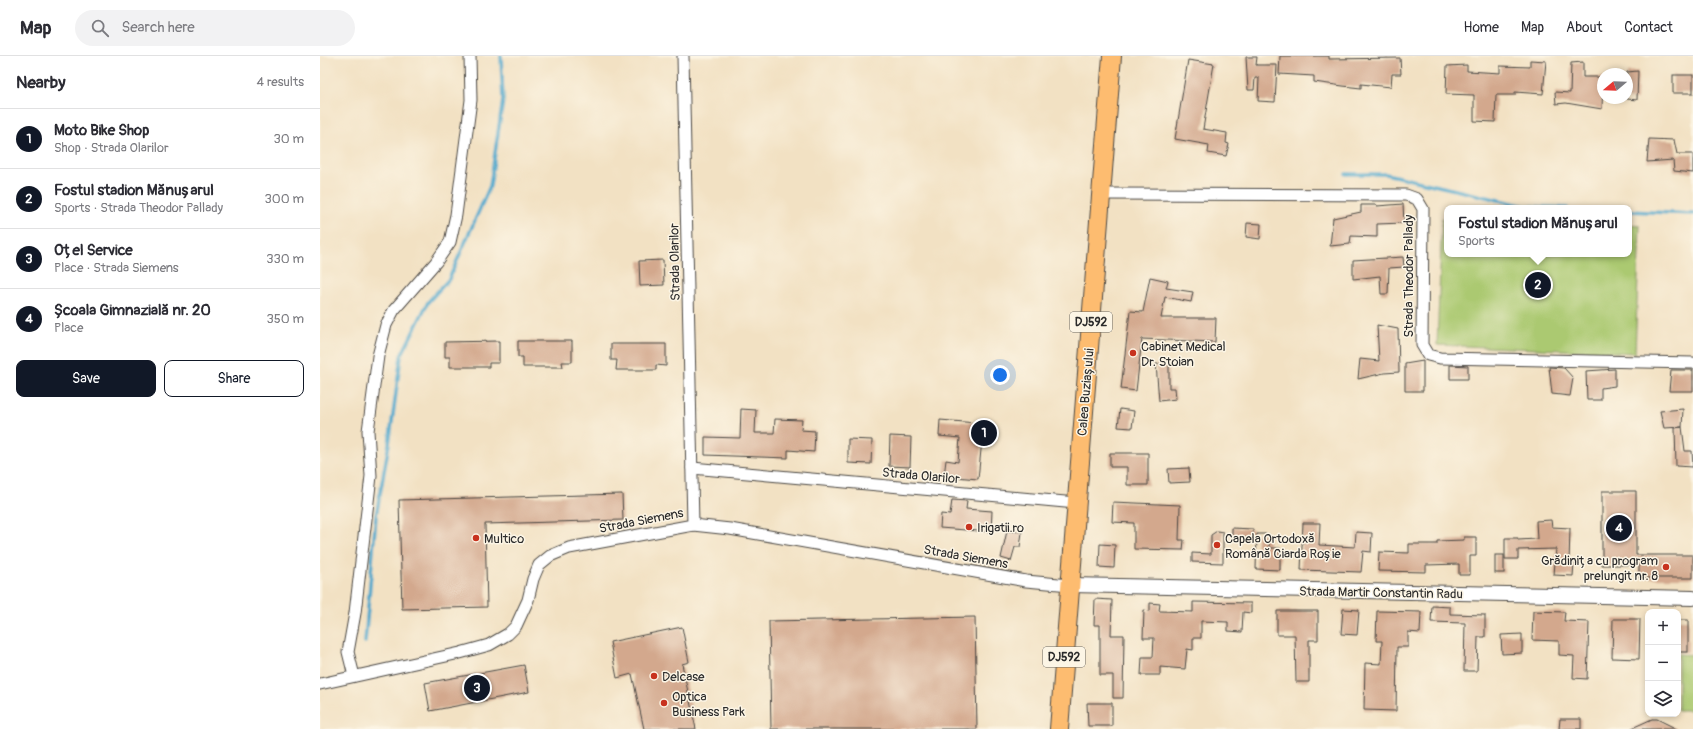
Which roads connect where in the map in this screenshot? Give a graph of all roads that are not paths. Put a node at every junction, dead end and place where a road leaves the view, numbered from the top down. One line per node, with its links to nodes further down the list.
1 (470, 56): 11 (street)
2 (683, 56): 6 (street, Strada Olarilor)
3 (1112, 56): 4 (main road, Calea Buziașului / DJ592)
4 (1102, 194): 5 (street, Strada Theodor Pallady); 7 (main road, Calea Buziașului / DJ592)
5 (1693, 363)
6 (692, 468): 7 (street, Strada Olarilor); 8 (street, Strada Olarilor)
7 (1076, 503): 9 (main road, Calea Buziașului / DJ592)
8 (693, 524): 9 (street, Strada Siemens); 11 (street, Strada Siemens)
9 (1070, 585): 10 (street, Strada Martir Constantin Radu); 13 (main road, Calea Buziașului / DJ592)
10 (1693, 598)
11 (354, 676): 12 (street, Strada Siemens)
12 (320, 684)
13 (1059, 729)

